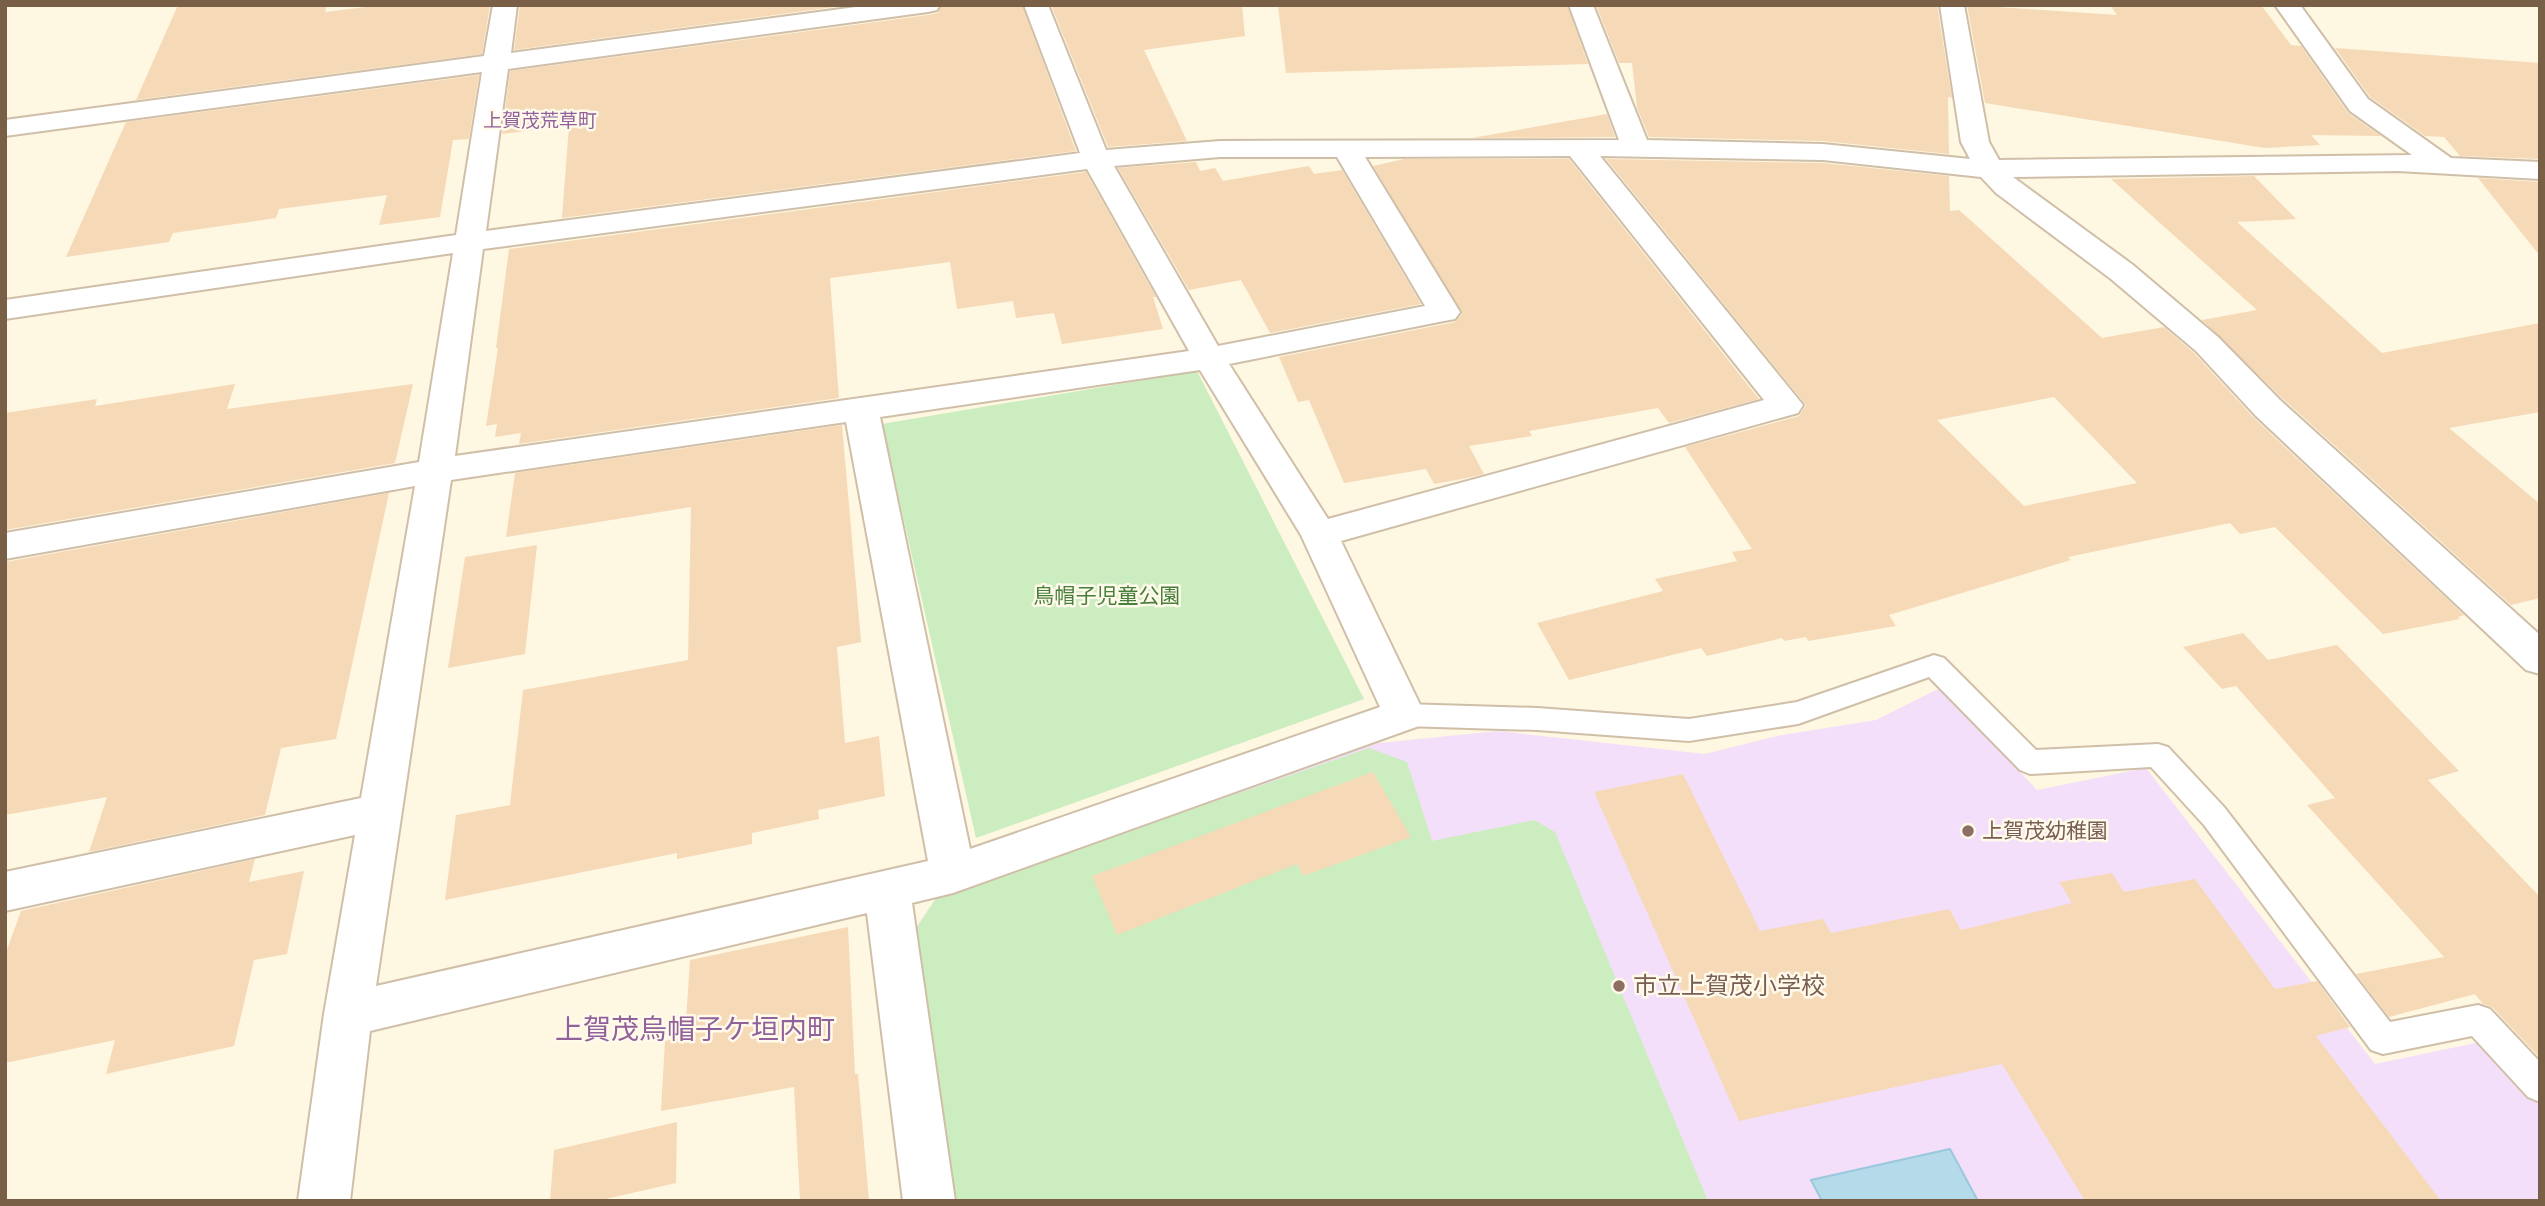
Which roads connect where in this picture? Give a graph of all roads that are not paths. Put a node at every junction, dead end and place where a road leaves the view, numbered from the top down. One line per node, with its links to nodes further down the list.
1 (505, 5): 7 (street)
2 (928, 5): 7 (street)
3 (1036, 5): 12 (street)
4 (1581, 5): 10 (street)
5 (1952, 5): 14 (street)
6 (2287, 5): 13 (street)
7 (497, 64): 8 (street); 16 (street)
8 (5, 128)
9 (1345, 147): 11 (street); 12 (street); 18 (street)
10 (1636, 148): 11 (street); 14 (street)
11 (1579, 149): 21 (street)
12 (1096, 159): 16 (street); 18 (street)
13 (2445, 166): 14 (street); 15 (street)
14 (1989, 169): 23 (street)
15 (2540, 171)
16 (469, 242): 17 (street); 20 (street)
17 (5, 310)
18 (1209, 358): 19 (street); 21 (street)
19 (861, 408): 20 (street); 26 (street)
20 (435, 471): 22 (street); 25 (street)
21 (1319, 534): 24 (street)
22 (5, 546)
23 (2537, 653)
24 (1404, 715): 26 (street); 30 (lane)
25 (380, 812): 28 (street); 29 (street)
26 (953, 874): 27 (street)
27 (887, 889): 29 (street); 32 (street)
28 (5, 892)
29 (348, 1014): 31 (street)
30 (2540, 1086)
31 (324, 1201)
32 (929, 1201)

